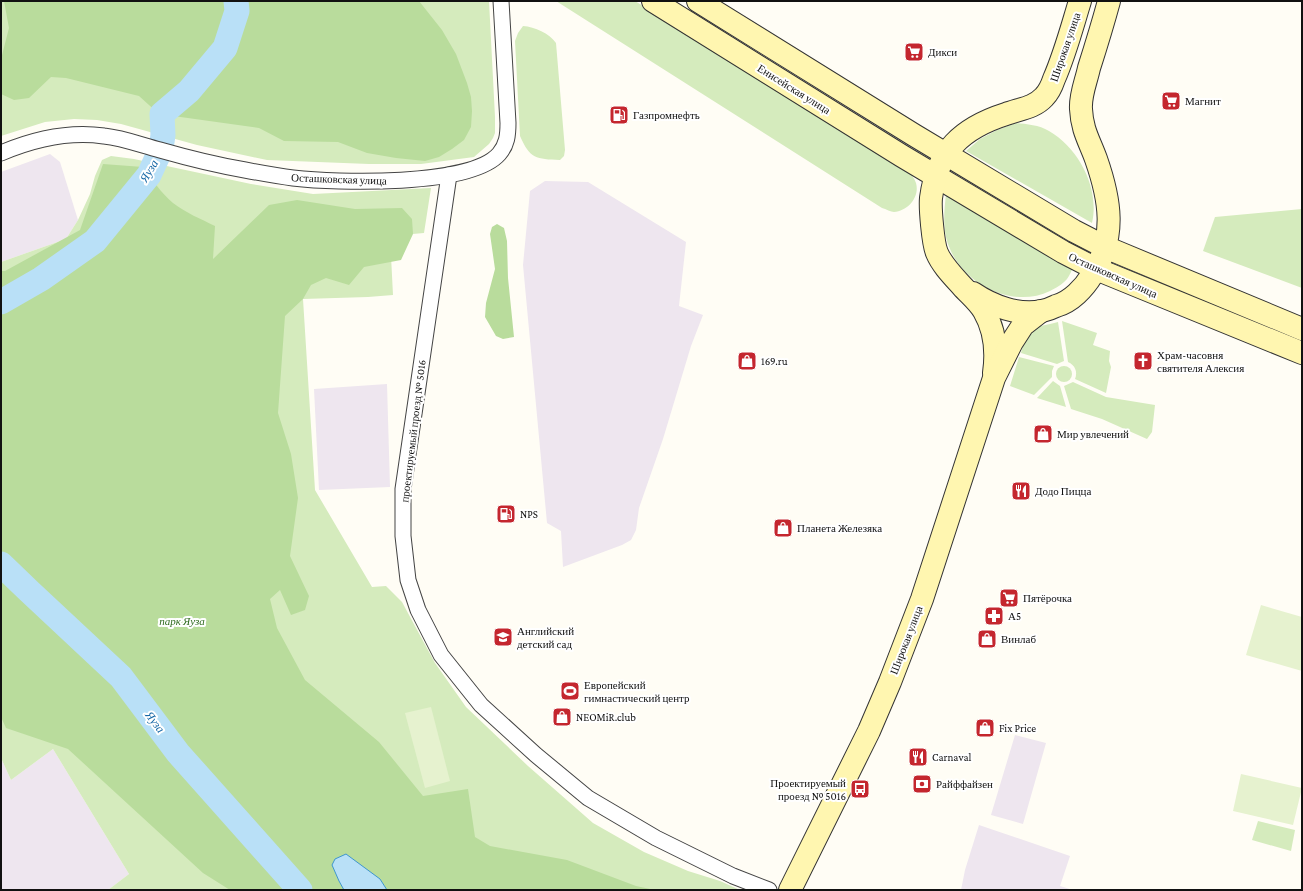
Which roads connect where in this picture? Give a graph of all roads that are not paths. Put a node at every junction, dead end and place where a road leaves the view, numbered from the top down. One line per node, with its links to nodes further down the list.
1 (654, 1): 9 (main road, Енисейская улица)
2 (698, 1): 7 (main road)
3 (1080, 1): 7 (main road, Широкая улица)
4 (1109, 1): 10 (main road)
5 (503, 3): 8 (street, Осташковская улица)
6 (1, 153): 8 (street, Осташковская улица)
7 (945, 154): 9 (main road, Широкая улица); 10 (main road, Осташковская улица)
8 (449, 175): 17 (street, проектируемый проезд № 5016)
9 (936, 175): 11 (main road, Осташковская улица); 12 (main road, Широкая улица)
10 (1105, 246): 11 (main road); 14 (main road, Осташковская улица)
11 (1096, 269): 13 (main road); 15 (main road, Осташковская улица)
12 (960, 285): 13 (main road); 16 (main road)
13 (1041, 311): 16 (main road)
14 (1302, 329)
15 (1302, 353)
16 (994, 378): 18 (main road, Широкая улица)
17 (769, 890)
18 (790, 890)

